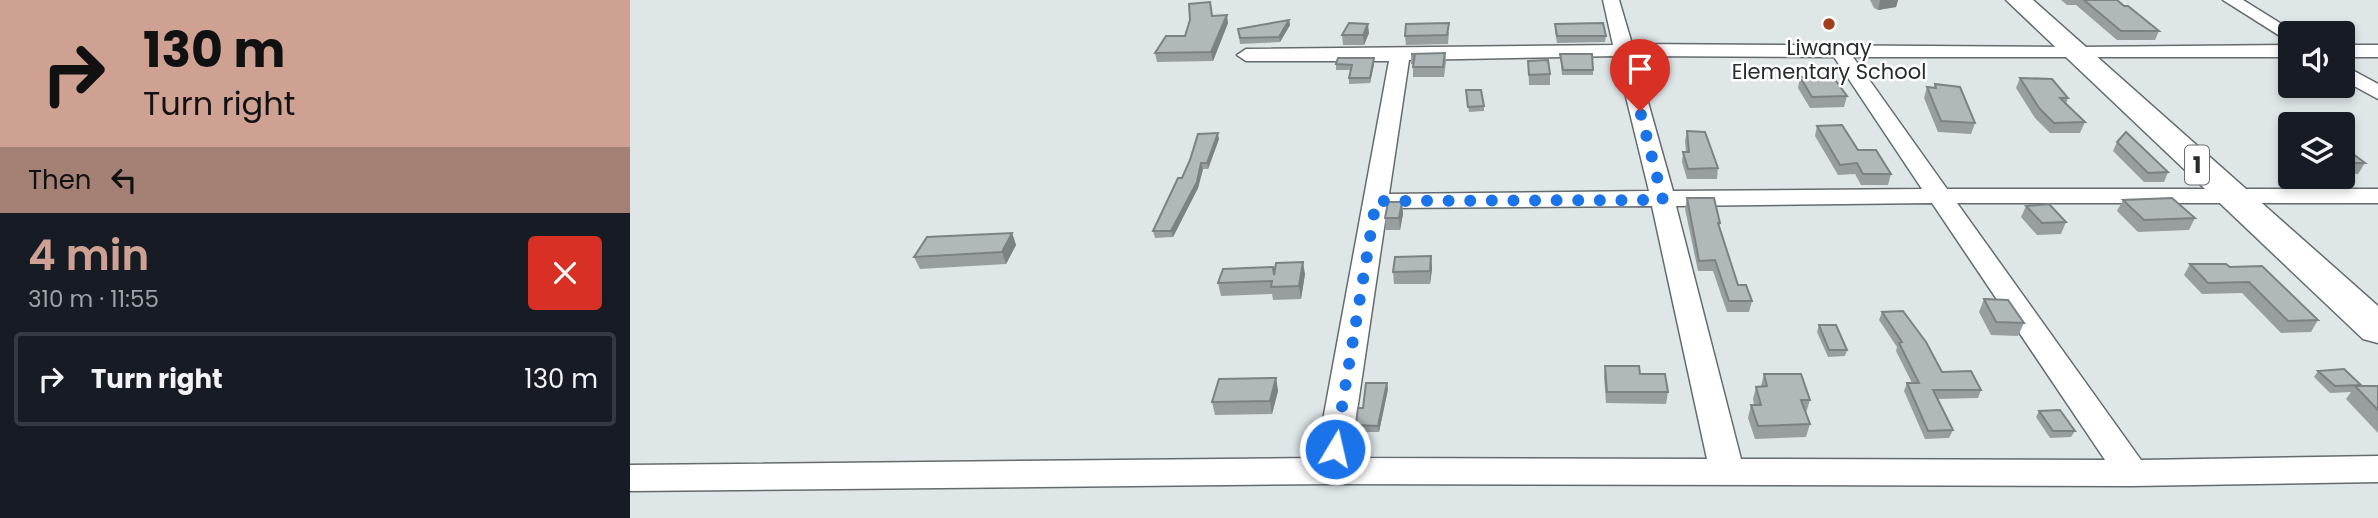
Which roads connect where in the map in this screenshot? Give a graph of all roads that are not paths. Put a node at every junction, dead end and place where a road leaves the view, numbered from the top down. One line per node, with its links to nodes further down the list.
1 (1611, 0): 5 (street)
2 (2018, 0): 10 (highway, 1)
3 (2231, 0): 4 (street)
4 (2278, 30)
5 (1624, 50): 6 (street); 12 (street); 18 (street)
6 (1839, 51): 10 (street); 15 (street)
7 (2278, 51): 10 (street)
8 (2355, 51): 9 (street)
9 (2378, 51)
10 (2079, 53): 17 (highway, 1)
11 (1246, 55): 12 (street)
12 (1400, 55): 19 (street)
13 (2355, 79): 14 (street)
14 (2378, 93)
15 (1941, 196): 17 (street); 18 (street); 24 (street)
16 (2378, 196): 17 (street)
17 (2231, 197): 20 (highway, 1)
18 (1663, 200): 19 (street); 23 (street)
19 (1376, 201): 22 (street)
20 (2378, 329)
21 (2378, 469): 24 (street)
22 (1331, 471): 23 (street); 25 (street)
23 (1727, 471): 24 (street)
24 (2132, 473)
25 (630, 478)

